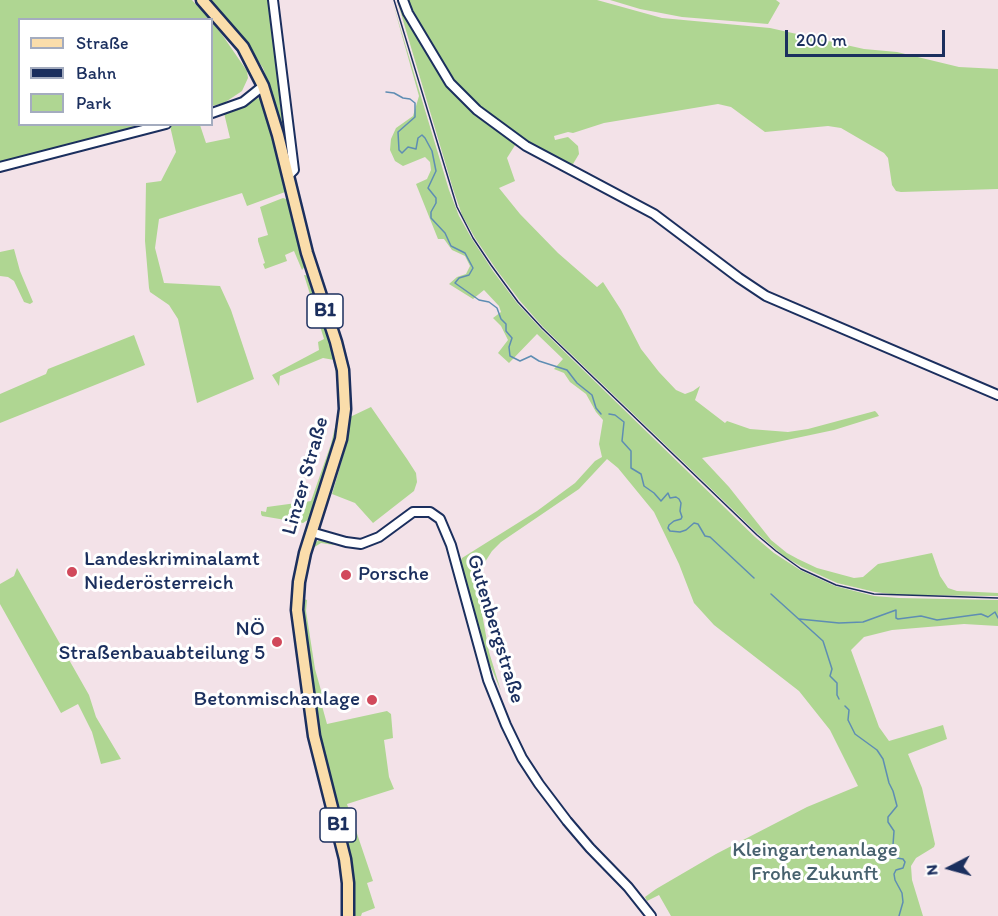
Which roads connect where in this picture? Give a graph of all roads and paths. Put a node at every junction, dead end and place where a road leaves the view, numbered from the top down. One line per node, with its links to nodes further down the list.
1 (202, 0): 4 (main road, Linzer Straße / B1)
2 (273, 0): 8 (street)
3 (403, 0): 9 (street)
4 (263, 86): 5 (street); 8 (main road, Linzer Straße / B1)
5 (213, 113)
6 (158, 126): 7 (street)
7 (0, 167)
8 (288, 176): 10 (main road, Linzer Straße / B1)
9 (998, 395)
10 (311, 532): 11 (main road, Linzer Straße / B1); 12 (street, Gutenbergstraße)
11 (348, 916)
12 (651, 916)

